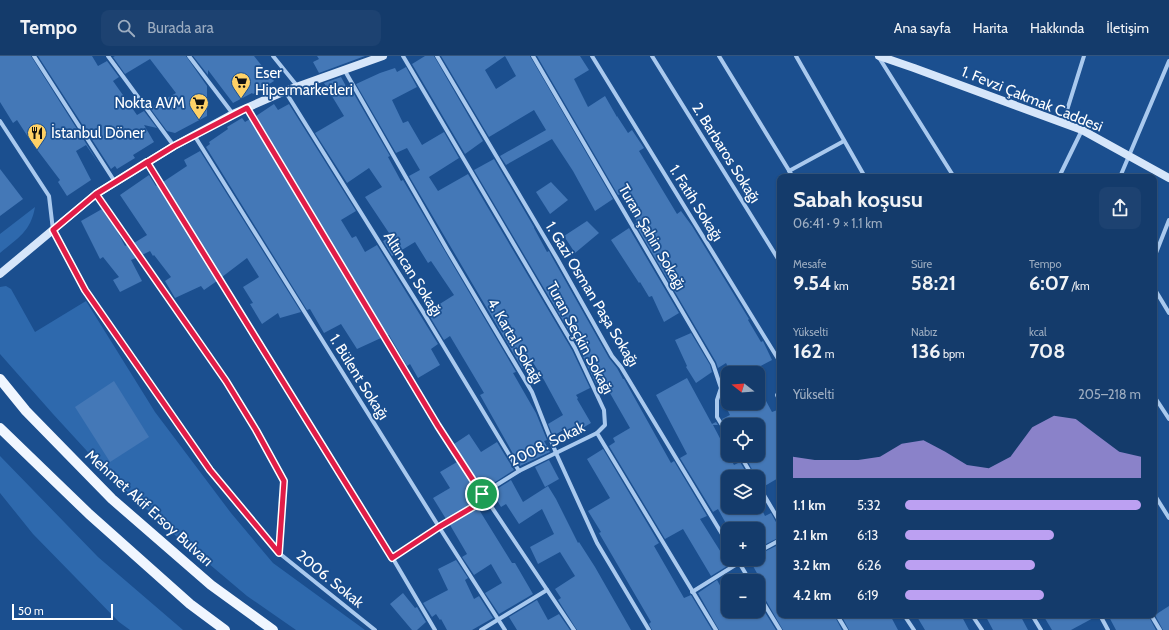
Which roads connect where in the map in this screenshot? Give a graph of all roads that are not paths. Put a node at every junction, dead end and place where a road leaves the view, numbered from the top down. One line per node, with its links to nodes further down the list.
1 (34, 56): 37 (street)
2 (108, 56): 27 (street)
3 (189, 56): 21 (street)
4 (273, 56): 18 (street)
5 (383, 56): 15 (street)
6 (403, 56): 52 (street, Turan Seçkin Sokağı)
7 (437, 56): 61 (street, 1. Gazi Osman Paşa Sokağı)
8 (533, 56): 50 (street, Turan Şahin Sokağı)
9 (592, 56): 46 (street, 1. Fatih Sokağı)
10 (652, 56): 42 (street, 2. Barbaros Sokağı)
11 (719, 56): 30 (street)
12 (796, 56): 26 (street)
13 (878, 56): 23 (street, 1. Fevzi Çakmak Caddesi); 33 (street)
14 (1084, 56): 23 (street)
15 (372, 58): 17 (street)
16 (1169, 61): 28 (street)
17 (346, 71): 18 (street); 53 (street, 4. Kartal Sokağı)
18 (298, 87): 19 (street)
19 (286, 91): 20 (street); 54 (street, Altıncan Sokağı)
20 (247, 108): 21 (street); 55 (street)
21 (233, 114): 25 (street)
22 (0, 121): 40 (street)
23 (1063, 124): 24 (street, 1. Fevzi Çakmak Caddesi)
24 (1082, 130): 28 (street, 1. Fevzi Çakmak Caddesi); 34 (street)
25 (194, 135): 27 (street); 60 (street, 1. Bülent Sokağı)
26 (844, 141): 30 (street); 32 (street)
27 (174, 146): 29 (street)
28 (1130, 157): 35 (street); 36 (street, 1. Fevzi Çakmak Caddesi)
29 (147, 162): 37 (street); 65 (street)
30 (789, 170): 31 (street)
31 (791, 174)
32 (863, 174)
33 (952, 174)
34 (1060, 174)
35 (1122, 174)
36 (1169, 178)
37 (115, 183): 38 (street)
38 (96, 194): 40 (street); 64 (street)
39 (1169, 220): 41 (street)
40 (53, 230): 43 (street); 64 (street, 2006. Sokak)
41 (1157, 250)
42 (777, 257)
43 (0, 274)
44 (1157, 293): 45 (street)
45 (1169, 312)
46 (777, 357)
47 (0, 379): 78 (main road, Mehmet Akif Ersoy Bulvarı)
48 (1157, 401): 49 (street)
49 (1169, 419)
50 (721, 424)
51 (0, 428): 77 (main road)
52 (596, 433): 53 (street, 2008. Sokak); 68 (street)
53 (556, 453): 54 (street, 2008. Sokak); 84 (street, 4. Kartal Sokağı)
54 (519, 471): 55 (street, 2008. Sokak)
55 (482, 494): 60 (street, 2008. Sokak); 67 (street)
56 (765, 497): 58 (street)
57 (1157, 499): 59 (street)
58 (777, 517)
59 (1169, 518)
60 (439, 527): 65 (street, 2008. Sokak); 76 (street, 1. Bülent Sokağı)
61 (721, 532)
62 (777, 542): 63 (street)
63 (765, 548)
64 (279, 553): 79 (street, 2006. Sokak)
65 (392, 558): 80 (street)
66 (731, 566): 68 (street)
67 (547, 590): 76 (street); 83 (street)
68 (692, 592): 85 (street)
69 (765, 605): 86 (street)
70 (839, 618): 87 (street)
71 (906, 618): 88 (street)
72 (974, 618): 89 (street)
73 (1034, 618): 90 (street)
74 (1102, 618): 91 (street)
75 (1153, 618): 92 (street)
76 (498, 619): 81 (street); 82 (street, 1. Bülent Sokağı)
77 (225, 630)
78 (272, 630)
79 (375, 630)
80 (435, 630)
81 (481, 630)
82 (505, 630)
83 (574, 630)
84 (649, 630)
85 (716, 630)
86 (780, 630)
87 (846, 630)
88 (914, 630)
89 (982, 630)
90 (1041, 630)
91 (1108, 630)
92 (1160, 630)

